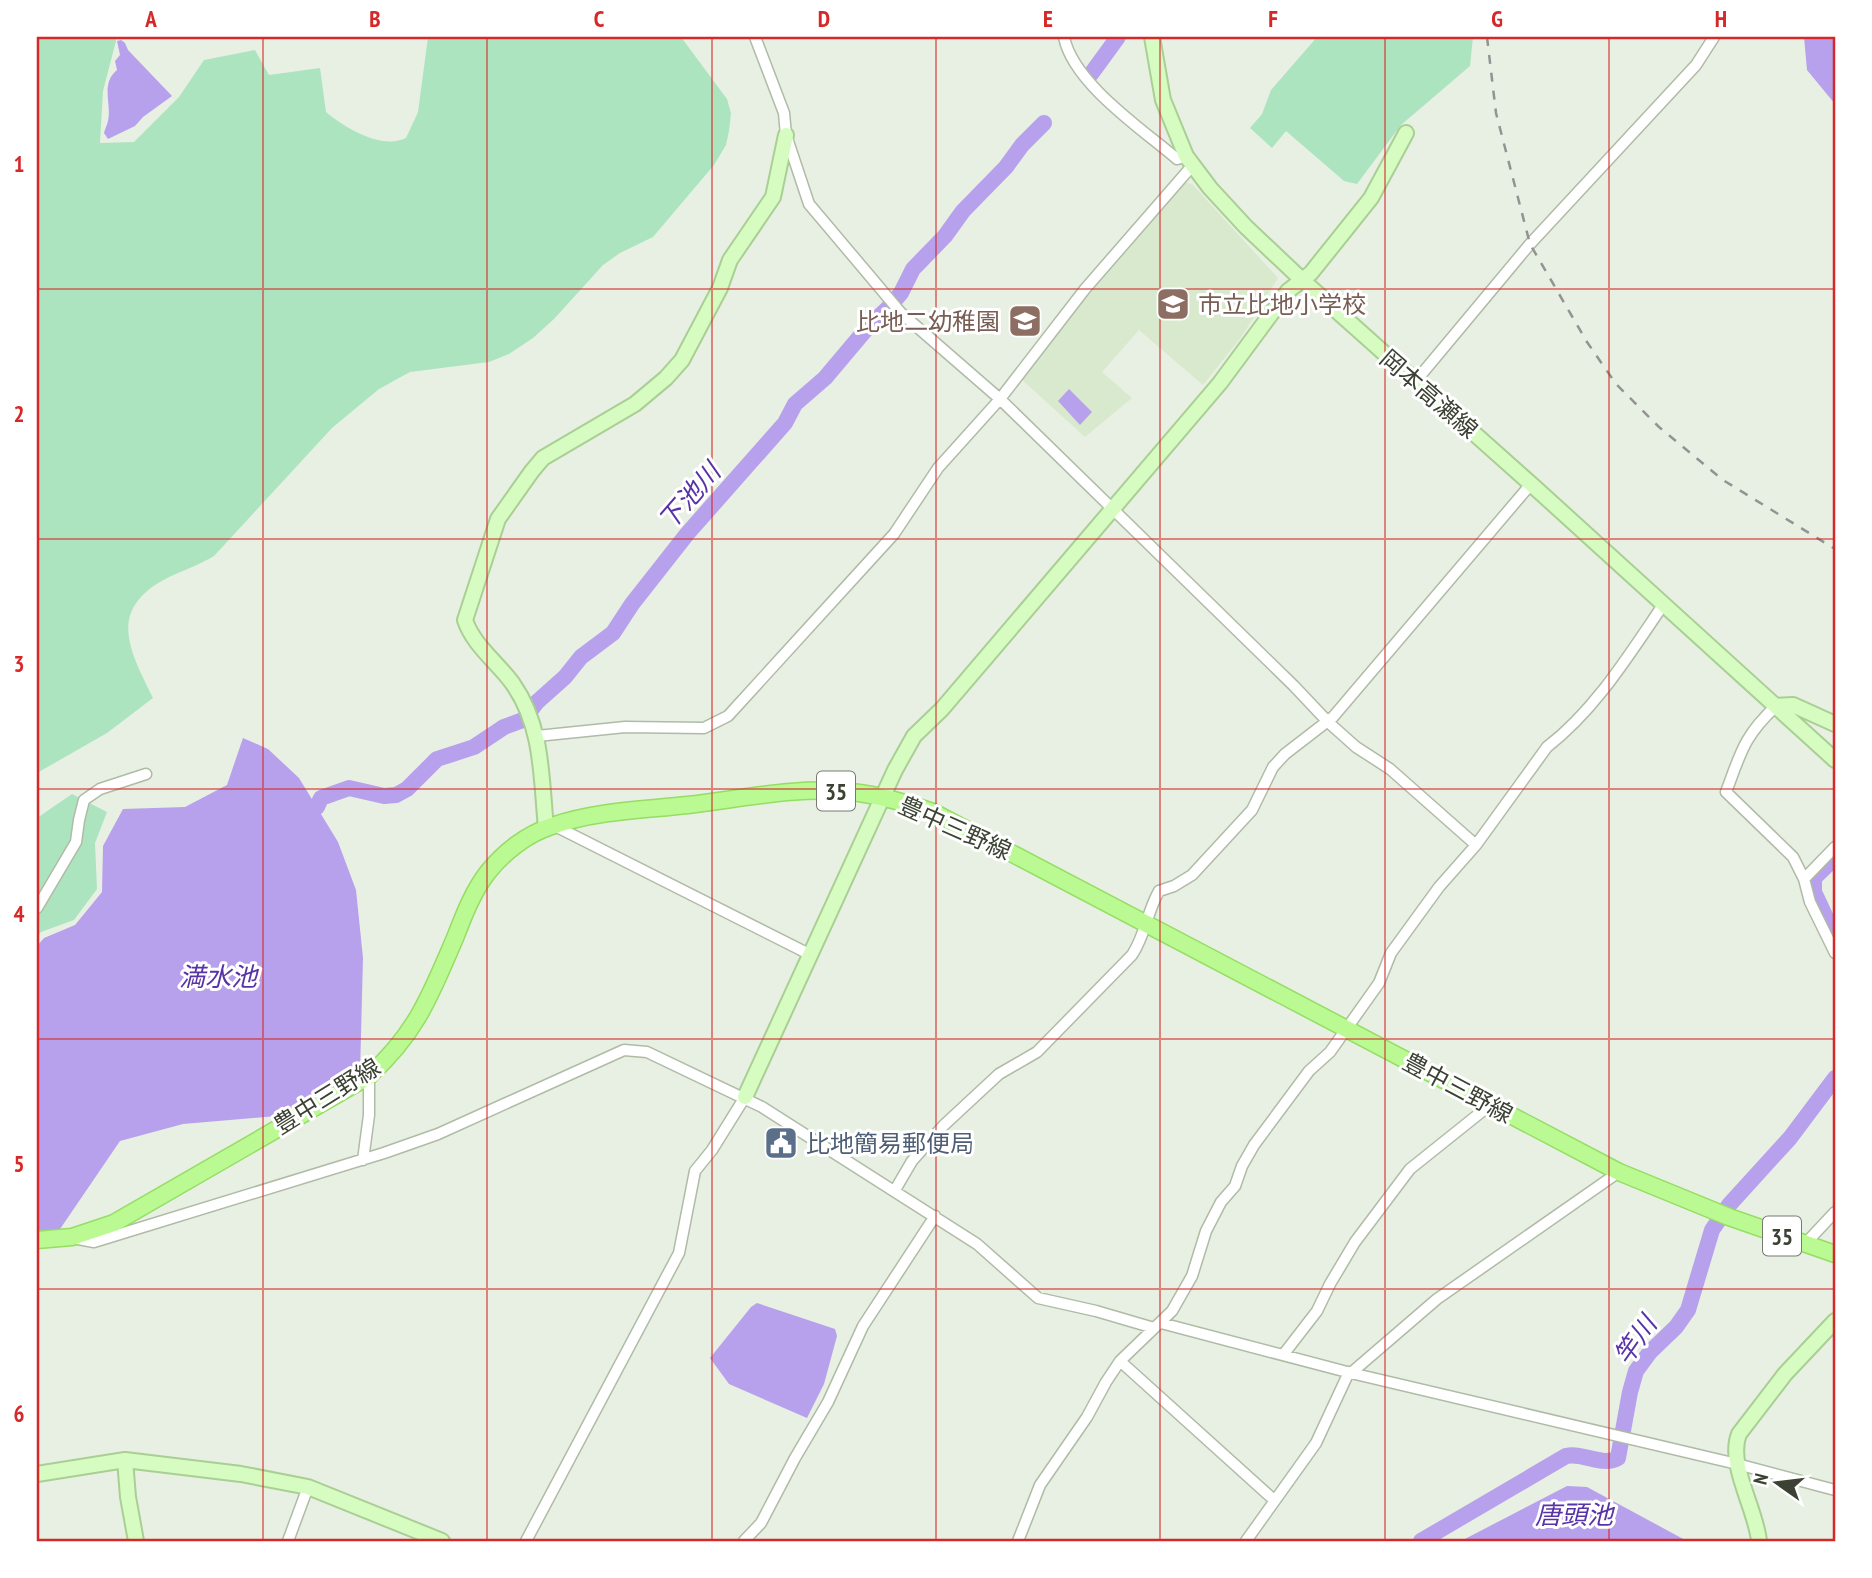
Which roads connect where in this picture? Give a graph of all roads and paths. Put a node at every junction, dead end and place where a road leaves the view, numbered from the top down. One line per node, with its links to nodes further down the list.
1 (755, 37): 6 (street)
2 (1064, 37): 7 (street)
3 (1152, 37): 7 (street, 岡本高瀬線)
4 (1714, 37): 9 (street)
5 (1406, 133): 8 (street)
6 (786, 135): 10 (street); 17 (street)
7 (1189, 161): 8 (street, 岡本高瀬線); 10 (street)
8 (1301, 279): 9 (street, 岡本高瀬線); 12 (street)
9 (1415, 382): 11 (street, 岡本高瀬線)
10 (1000, 399): 12 (street); 17 (street)
11 (1531, 484): 13 (street, 岡本高瀬線); 15 (street)
12 (1112, 510): 15 (street); 20 (street)
13 (1663, 605): 14 (street, 岡本高瀬線); 22 (street)
14 (1776, 706): 16 (street); 18 (street, 岡本高瀬線); 24 (street)
15 (1328, 722): 22 (street); 26 (street)
16 (1835, 724)
17 (537, 736): 21 (street)
18 (1835, 760)
19 (146, 774): 25 (street)
20 (883, 797): 21 (main road, 豊中三野線 / 35); 26 (main road, 豊中三野線 / 35); 28 (street)
21 (550, 827): 28 (street); 30 (main road, 豊中三野線 / 35)
22 (1476, 845): 29 (street)
23 (1835, 847): 24 (street)
24 (1804, 879): 27 (street)
25 (37, 908)
26 (1145, 923): 29 (main road, 豊中三野線 / 35); 35 (street)
27 (1835, 953)
28 (811, 955): 31 (street)
29 (1346, 1030): 32 (main road, 豊中三野線 / 35); 43 (street)
30 (369, 1076): 33 (street); 38 (main road, 豊中三野線 / 35)
31 (744, 1097): 33 (street); 35 (street); 56 (street)
32 (1490, 1105): 34 (main road, 豊中三野線 / 35); 44 (street)
33 (363, 1160): 38 (street)
34 (1619, 1172): 40 (main road, 豊中三野線 / 35); 46 (street)
35 (895, 1190): 37 (street)
36 (1835, 1212): 40 (street)
37 (935, 1216): 43 (street); 57 (street)
38 (72, 1237): 39 (main road, 豊中三野線 / 35)
39 (37, 1240)
40 (1805, 1244): 41 (main road, 豊中三野線 / 35)
41 (1835, 1254)
42 (1835, 1321): 48 (street)
43 (1157, 1325): 44 (street); 45 (street)
44 (1283, 1355): 46 (street)
45 (1120, 1361): 52 (street); 58 (street)
46 (1350, 1373): 48 (street); 52 (street)
47 (125, 1460): 49 (street); 50 (street); 53 (street)
48 (1737, 1464): 51 (street); 60 (street)
49 (37, 1474)
50 (308, 1487): 54 (street); 55 (street)
51 (1835, 1490)
52 (1274, 1500): 59 (street)
53 (136, 1541)
54 (288, 1541)
55 (442, 1541)
56 (526, 1541)
57 (744, 1541)
58 (1018, 1541)
59 (1246, 1541)
60 (1759, 1541)

